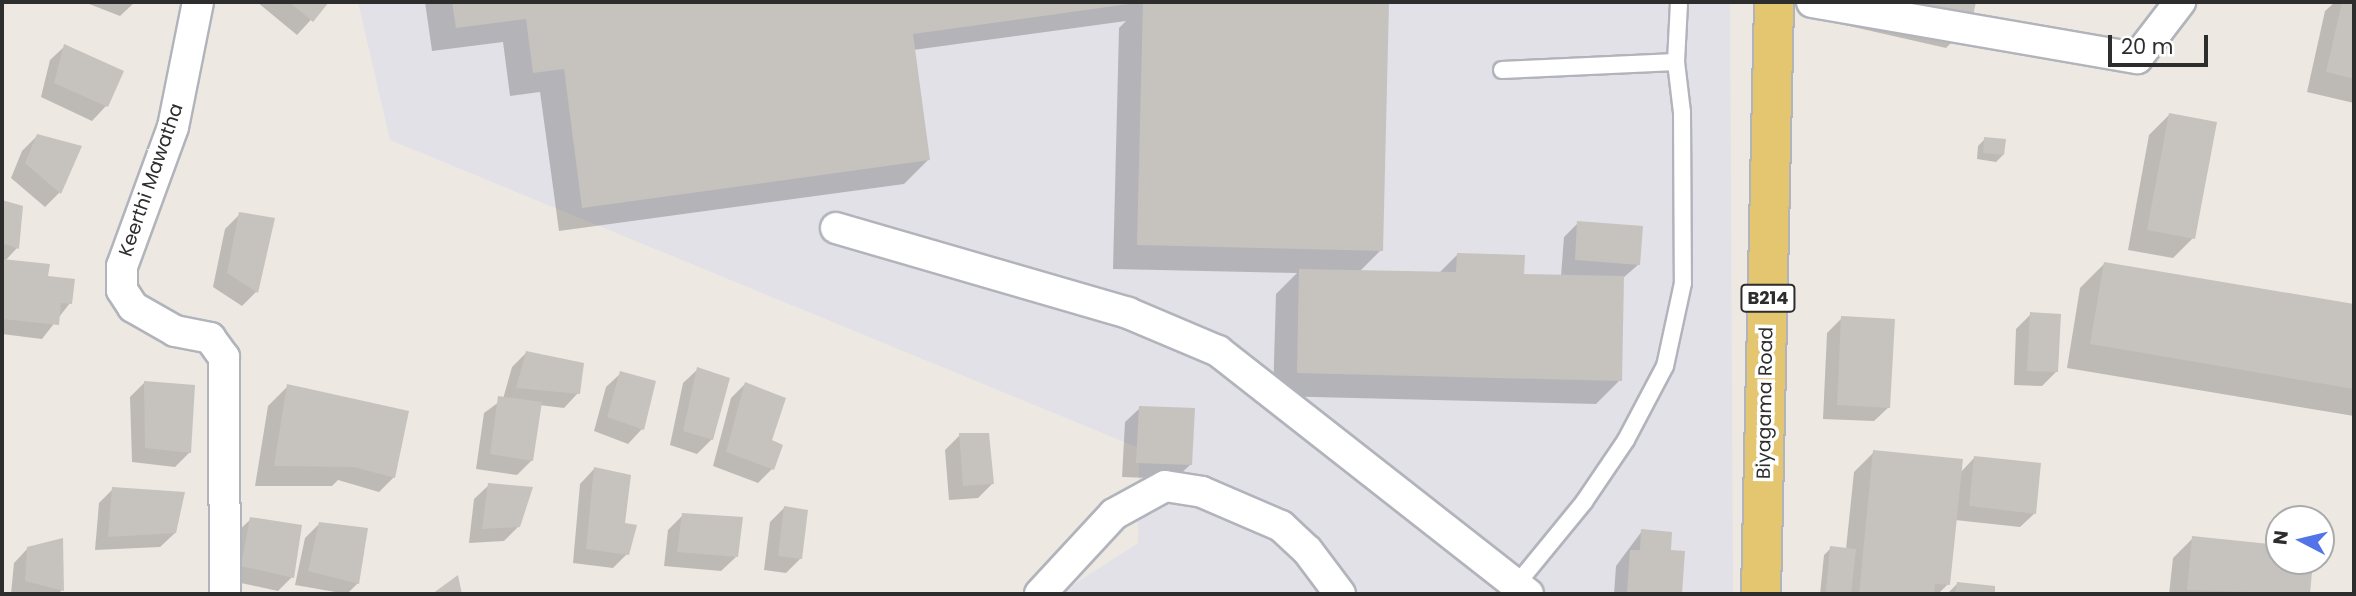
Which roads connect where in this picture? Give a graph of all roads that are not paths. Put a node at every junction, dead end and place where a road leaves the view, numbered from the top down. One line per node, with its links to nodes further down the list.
1 (198, 2): 10 (street, Keerthi Mawatha)
2 (1679, 2): 6 (lane)
3 (1774, 2): 13 (main road, Biyagama Road / B214)
4 (1812, 2): 5 (street)
5 (2180, 2)
6 (1676, 62): 7 (lane); 9 (lane)
7 (1502, 70)
8 (836, 228): 9 (street)
9 (1522, 589)
10 (225, 594)
11 (1040, 594): 12 (street)
12 (1340, 594)
13 (1761, 594)

